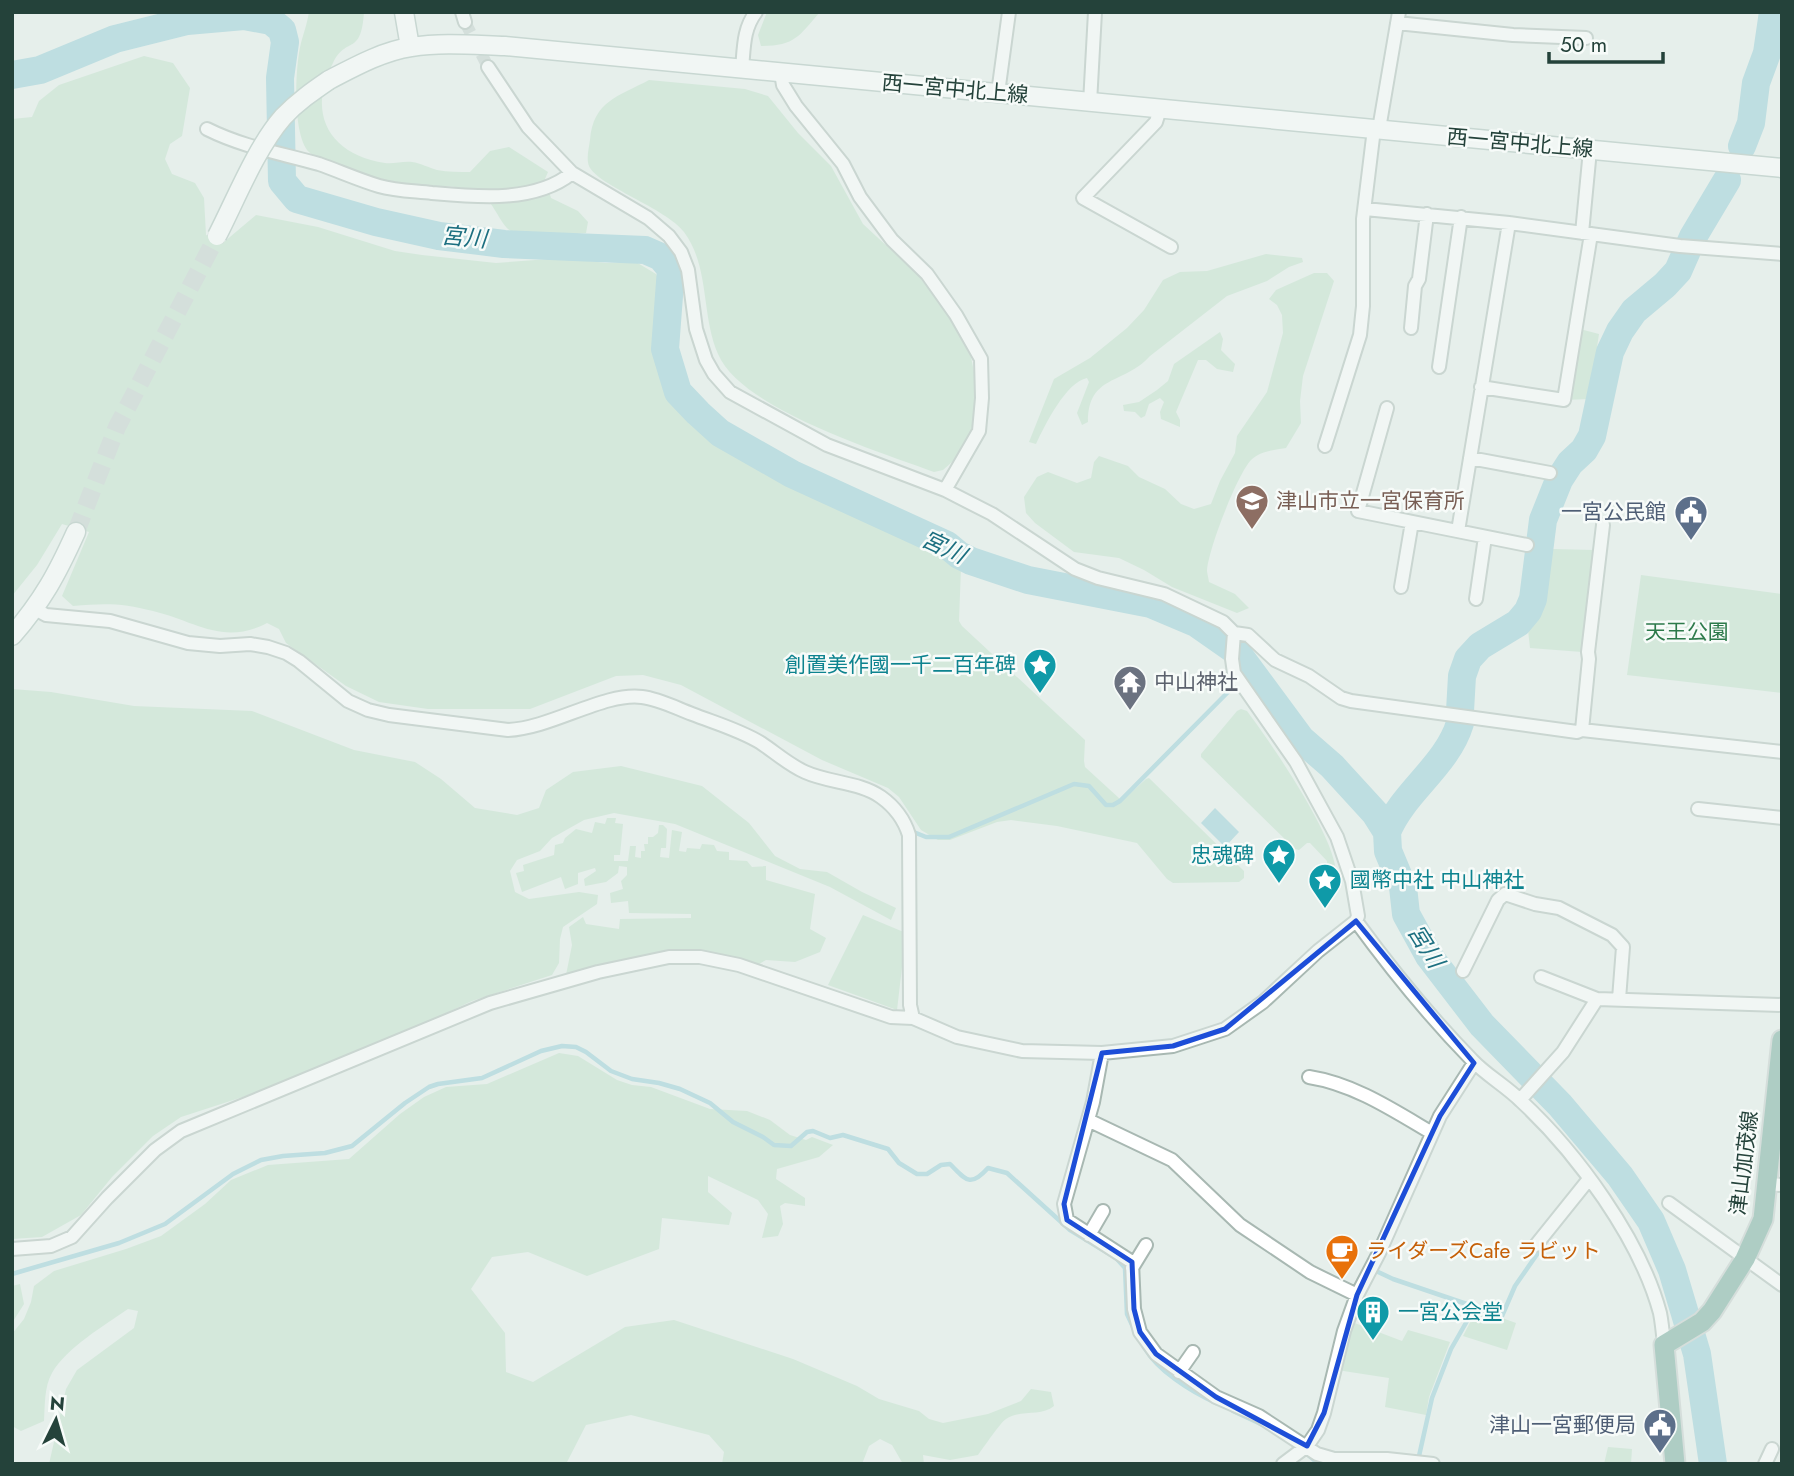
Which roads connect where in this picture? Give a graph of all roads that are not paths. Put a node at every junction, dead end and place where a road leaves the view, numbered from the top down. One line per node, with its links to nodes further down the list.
1 (404, 12): 7 (main road)
2 (757, 12): 9 (street)
3 (1009, 12): 11 (street)
4 (1095, 12): 12 (street)
5 (1398, 18): 6 (street); 15 (street)
6 (1586, 38)
7 (410, 47): 9 (main road, 西一宮中北上線); 24 (main road, 西一宮中北上線, bridge)
8 (488, 66): 18 (street)
9 (742, 69): 10 (main road, 西一宮中北上線)
10 (781, 73): 11 (main road, 西一宮中北上線); 34 (street)
11 (999, 93): 12 (main road, 西一宮中北上線)
12 (1090, 103): 13 (main road, 西一宮中北上線)
13 (1160, 109): 15 (main road, 西一宮中北上線); 25 (street)
14 (207, 129): 18 (street)
15 (1377, 129): 16 (main road, 西一宮中北上線); 19 (street)
16 (1590, 150): 17 (main road, 西一宮中北上線); 23 (street)
17 (1782, 168)
18 (572, 173): 34 (street)
19 (1365, 209): 20 (street); 31 (street)
20 (1426, 214): 21 (street); 27 (street)
21 (1461, 217): 22 (street); 28 (street)
22 (1509, 223): 23 (street); 29 (street)
23 (1587, 234): 26 (street); 29 (street)
24 (217, 236)
25 (1171, 247)
26 (1782, 254)
27 (1411, 328)
28 (1439, 367)
29 (1481, 387): 32 (street)
30 (1387, 408): 35 (street)
31 (1325, 446)
32 (1470, 458): 33 (street); 37 (street)
33 (1550, 473)
34 (945, 490): 45 (street)
35 (1412, 522): 37 (street); 41 (street)
36 (1603, 525): 46 (street)
37 (1458, 531): 39 (street)
38 (76, 532): 43 (main road)
39 (1485, 537): 40 (street); 42 (street)
40 (1527, 545)
41 (1401, 587)
42 (1476, 599)
43 (35, 609): 44 (main road); 56 (street)
44 (12, 636)
45 (1234, 636): 46 (street); 50 (street)
46 (1582, 730): 47 (street)
47 (1782, 752)
48 (1698, 809): 49 (street)
49 (1782, 818)
50 (1356, 921): 58 (street); 59 (street)
51 (1463, 971): 54 (street)
52 (1541, 977): 53 (street)
53 (1597, 999): 54 (street); 61 (street)
54 (1619, 999): 55 (street)
55 (1782, 1005)
56 (913, 1018): 58 (street); 71 (street)
57 (1782, 1040): 65 (main road, 津山加茂線)
58 (1102, 1054): 62 (street)
59 (1474, 1063): 61 (street); 63 (street)
60 (1309, 1077): 63 (street)
61 (1520, 1100): 64 (street)
62 (1088, 1120): 68 (street); 75 (street)
63 (1432, 1133): 75 (street)
64 (1589, 1179): 70 (street); 76 (street)
65 (1774, 1184): 72 (main road, 津山加茂線)
66 (1669, 1203): 72 (street)
67 (1103, 1211): 68 (street)
68 (1089, 1235): 73 (street)
69 (1146, 1245): 73 (street)
70 (1536, 1245)
71 (12, 1248)
72 (1745, 1259): 74 (street); 76 (main road, 津山加茂線)
73 (1132, 1268): 78 (street)
74 (1782, 1285)
75 (1357, 1295): 79 (street)
76 (1671, 1341): 84 (main road)
77 (1194, 1352): 78 (street)
78 (1179, 1372): 79 (street)
79 (1303, 1448): 81 (street); 82 (street)
80 (1772, 1449): 85 (street)
81 (1410, 1463): 83 (street)
82 (1283, 1464)
83 (1433, 1464)
84 (1675, 1464)
85 (1765, 1464)

